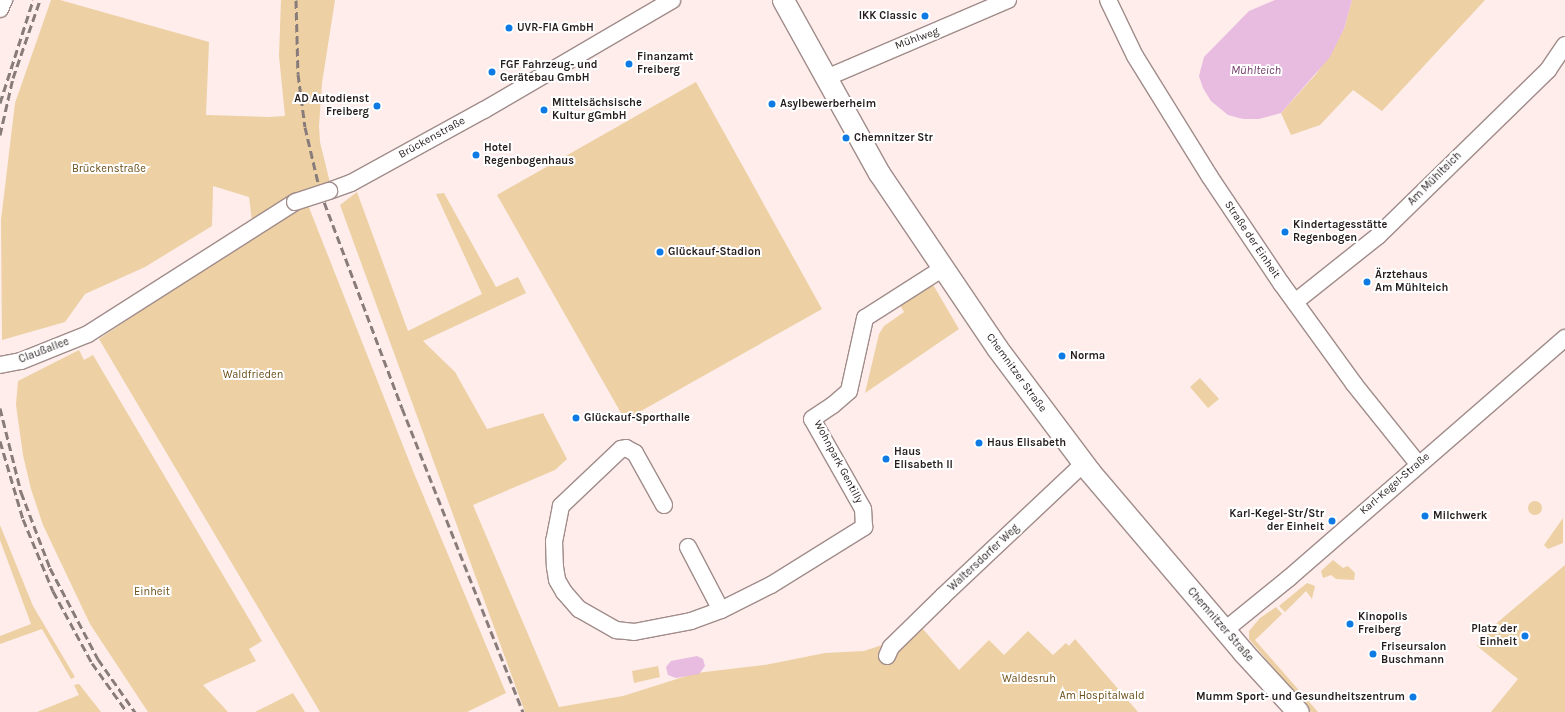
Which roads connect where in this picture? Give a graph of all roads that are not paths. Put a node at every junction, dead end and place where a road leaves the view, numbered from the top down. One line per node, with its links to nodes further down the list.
1 (4, 0): 6 (street)
2 (672, 0): 11 (street, Brückenstraße, bridge)
3 (783, 0): 8 (main road, Chemnitzer Straße)
4 (1008, 0): 8 (street, Mühlweg)
5 (1108, 0): 10 (street, Straße der Einheit)
6 (0, 9)
7 (1565, 45): 10 (street, Am Mühlteich)
8 (826, 78): 9 (main road, Chemnitzer Straße)
9 (942, 269): 14 (main road, Chemnitzer Straße); 18 (street, Wohnpark Gentilly)
10 (1295, 302): 15 (street, Straße der Einheit)
11 (88, 334): 13 (street, Claußallee)
12 (1565, 338): 15 (street, Karl-Kegel-Straße)
13 (6, 364)
14 (1084, 463): 19 (main road, Chemnitzer Straße); 20 (street, Waltersdorfer Weg)
15 (1418, 464): 19 (street, Karl-Kegel-Straße)
16 (664, 505): 18 (street, Wohnpark Gentilly)
17 (688, 547): 18 (street)
18 (722, 610)
19 (1225, 630): 21 (main road, Chemnitzer Straße)
20 (887, 656)
21 (1298, 712)

